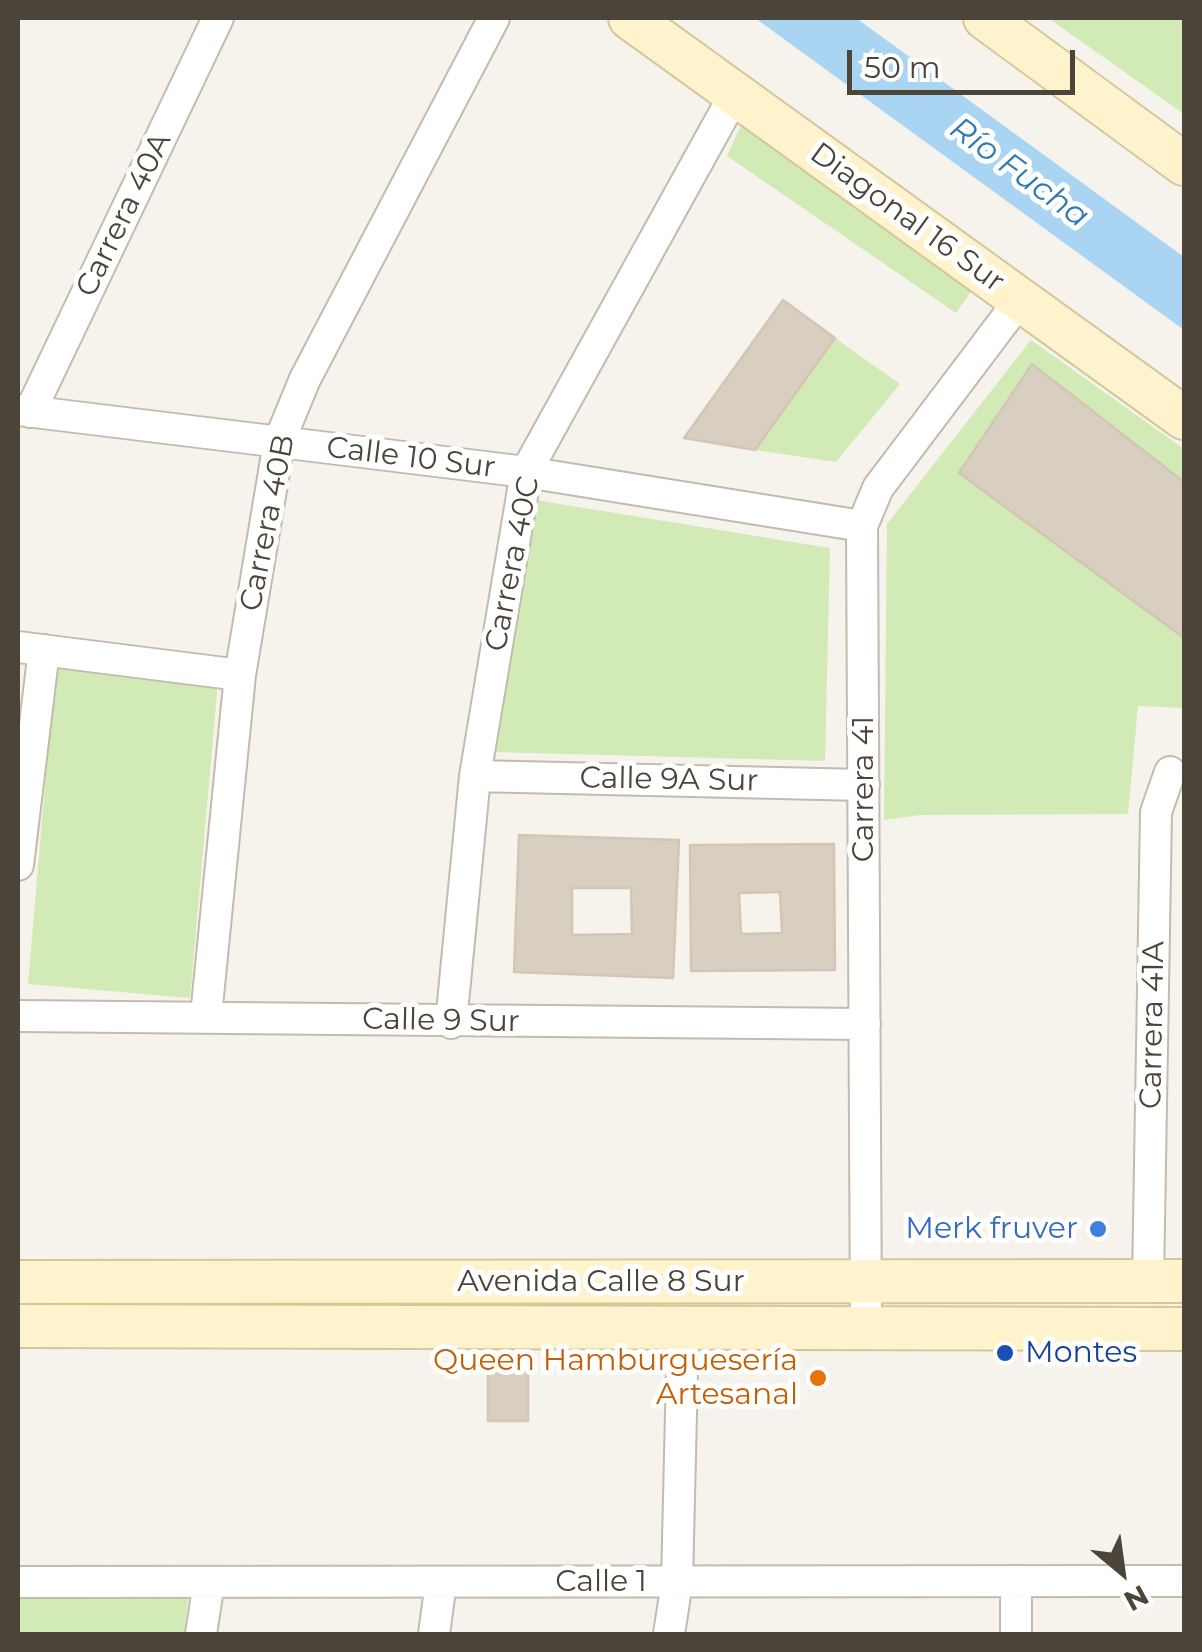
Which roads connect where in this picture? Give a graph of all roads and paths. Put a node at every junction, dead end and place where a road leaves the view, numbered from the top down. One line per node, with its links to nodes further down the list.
1 (218, 18): 8 (street, Carrera 40A)
2 (494, 18): 10 (street, Carrera 40B)
3 (630, 18): 5 (main road, Diagonal 16 Sur)
4 (985, 18): 6 (main road)
5 (734, 94): 7 (main road, Diagonal 16 Sur); 11 (street, Carrera 40C)
6 (1184, 164)
7 (1020, 300): 9 (main road, Diagonal 16 Sur); 12 (street, Carrera 41)
8 (24, 411): 10 (street, Calle 10 Sur)
9 (1184, 418)
10 (280, 442): 11 (street, Calle 10 Sur); 14 (street, Carrera 40B)
11 (526, 472): 12 (street, Calle 10 Sur); 16 (street, Carrera 40C)
12 (862, 526): 17 (street, Carrera 41)
13 (31, 648): 14 (street); 18 (street)
14 (240, 675): 20 (street, Carrera 40B)
15 (1170, 772): 24 (street, Carrera 41A)
16 (475, 776): 17 (street, Calle 9A Sur); 21 (street, Carrera 40C)
17 (864, 784): 22 (street, Carrera 41)
18 (18, 865)
19 (18, 1016): 20 (street, Calle 9 Sur)
20 (206, 1016): 21 (street, Calle 9 Sur)
21 (450, 1023): 22 (street, Calle 9 Sur)
22 (865, 1024): 23 (street, Carrera 41)
23 (866, 1281): 24 (main road, Avenida Calle 8 Sur); 25 (main road, Avenida Calle 8 Sur); 28 (street, Carrera 41)
24 (1166, 1281)
25 (18, 1282)
26 (18, 1326): 27 (main road, Avenida Calle 8 Sur)
27 (682, 1329): 28 (main road, Avenida Calle 8 Sur); 34 (street)
28 (866, 1329): 29 (main road, Avenida Calle 8 Sur)
29 (1184, 1329)
30 (1184, 1581): 35 (street, Calle 1)
31 (18, 1582): 32 (street, Calle 1)
32 (208, 1582): 33 (street, Calle 1); 36 (street)
33 (441, 1582): 34 (street, Calle 1); 37 (street)
34 (677, 1582): 35 (street, Calle 1); 38 (street)
35 (1016, 1582): 39 (street)
36 (201, 1634)
37 (434, 1634)
38 (669, 1634)
39 (1016, 1634)

